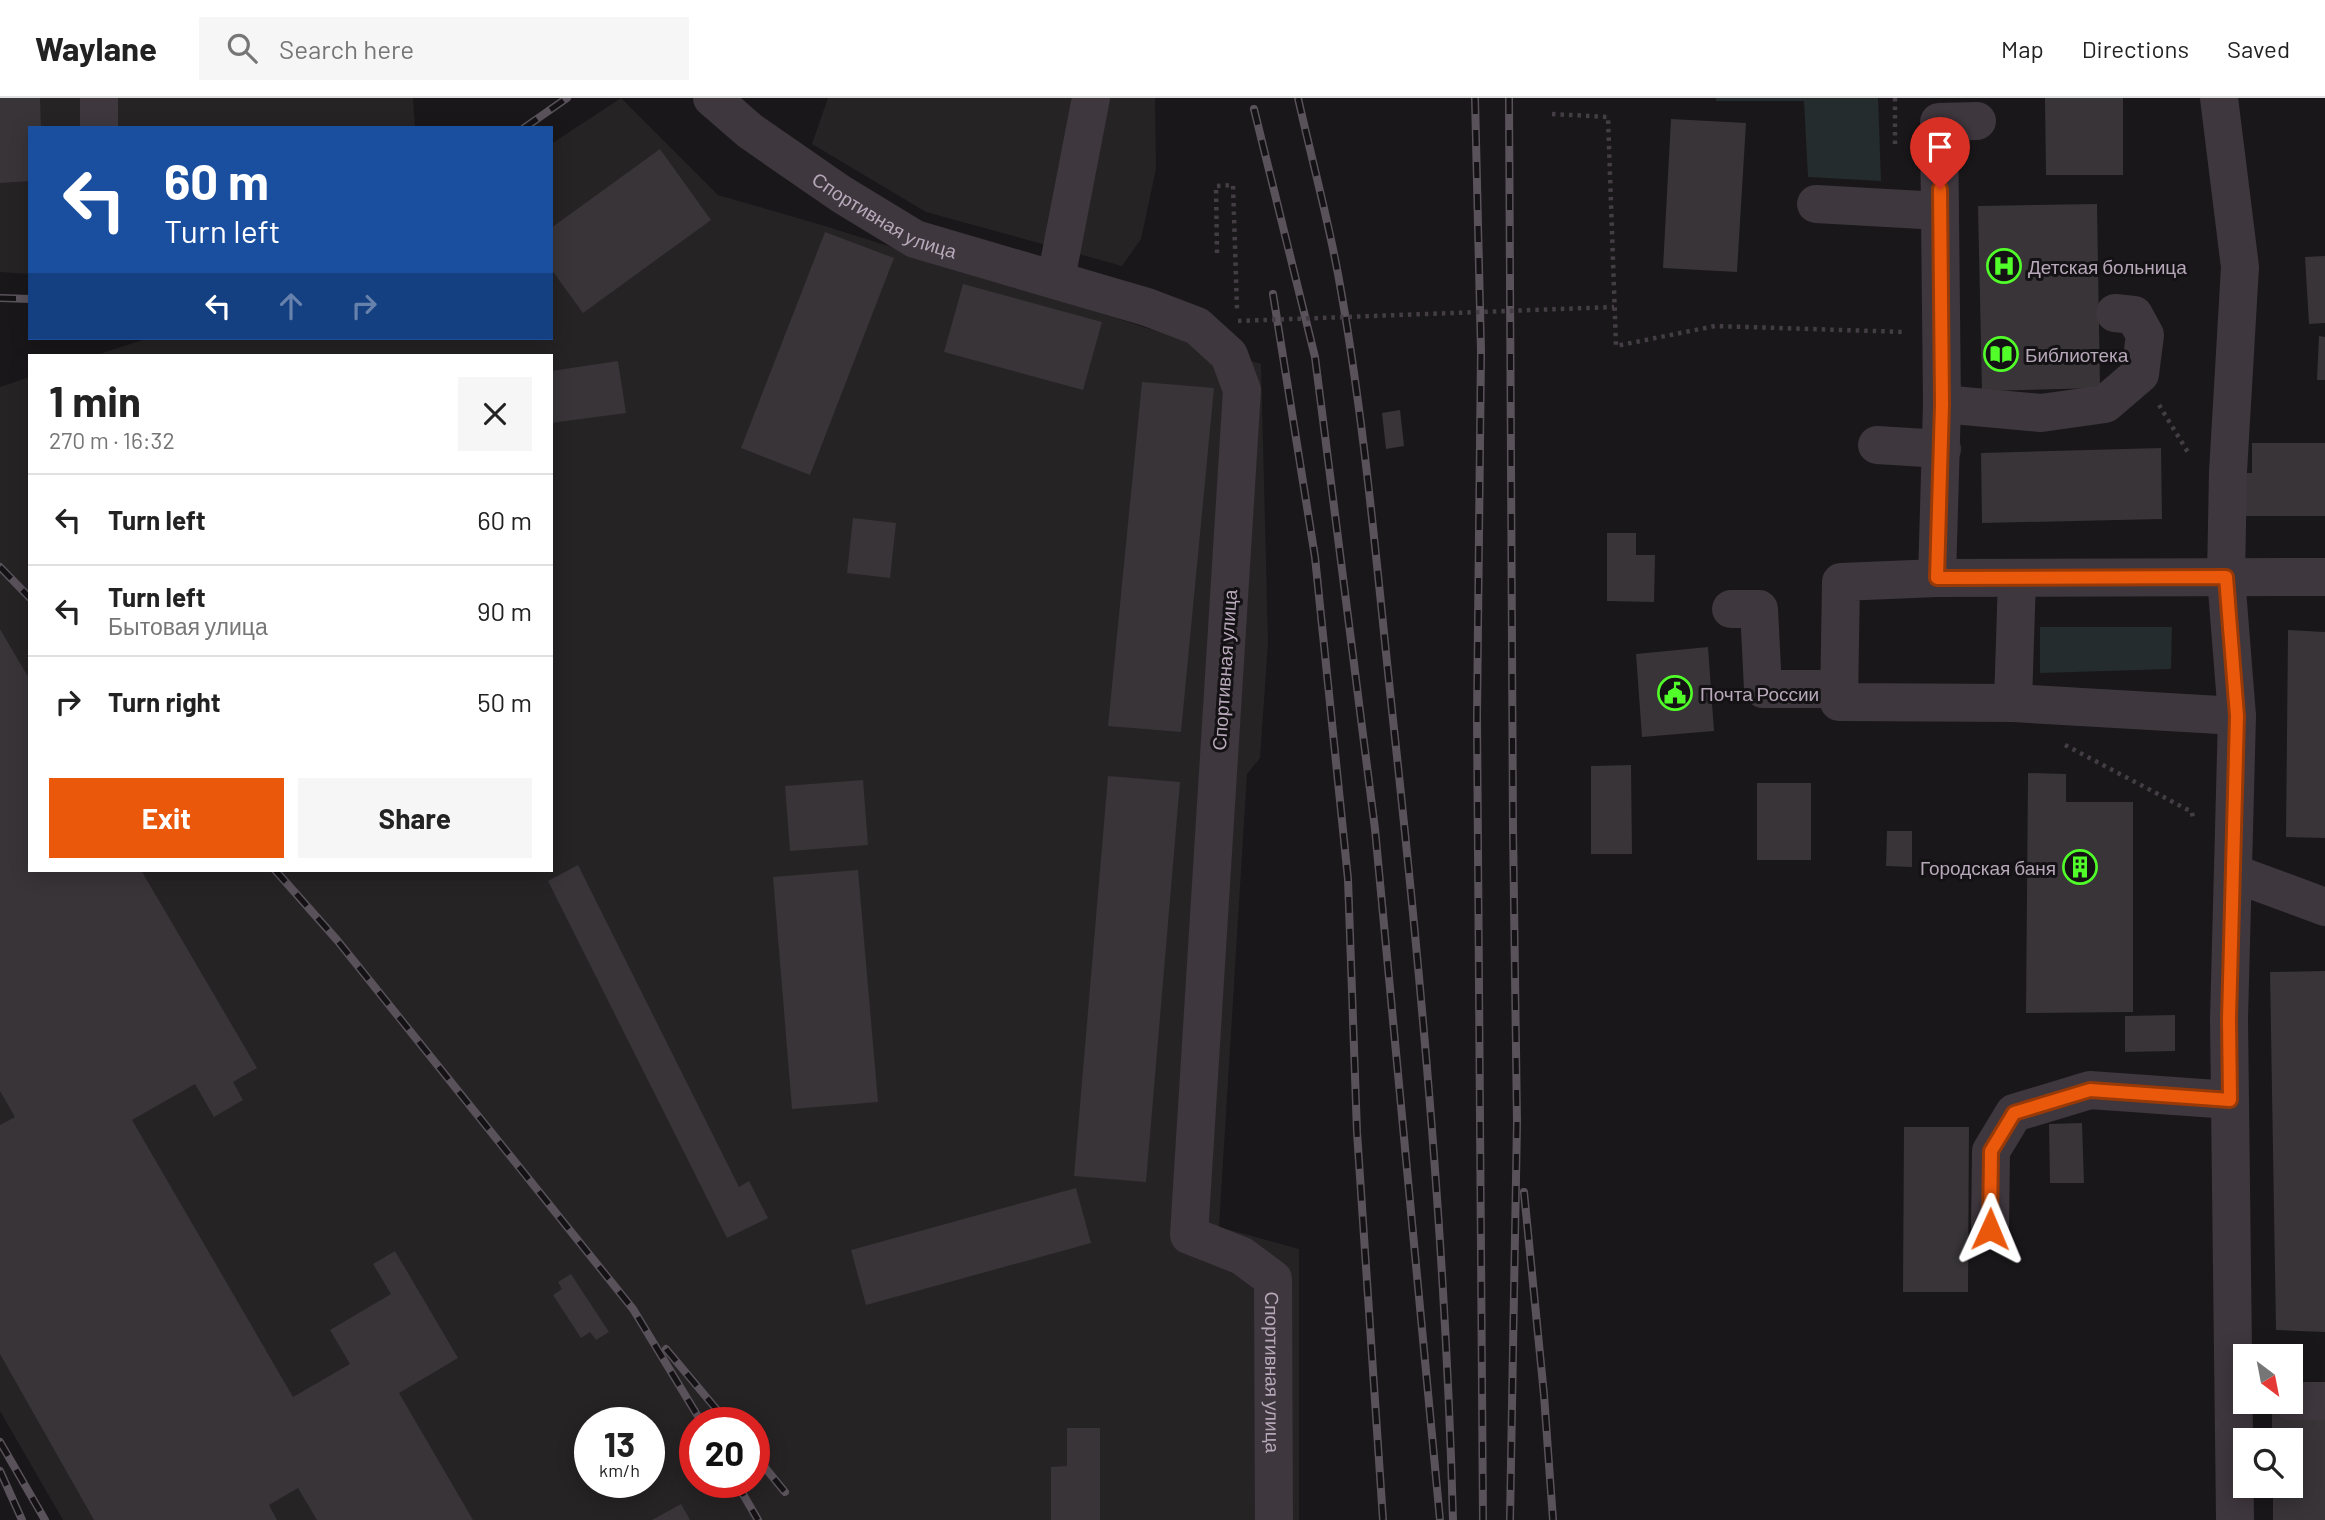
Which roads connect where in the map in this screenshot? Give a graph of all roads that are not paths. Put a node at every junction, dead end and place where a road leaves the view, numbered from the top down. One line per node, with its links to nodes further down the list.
1 (99, 98): 6 (street)
2 (712, 98): 9 (street, Спортивная улица)
3 (1091, 98): 9 (street)
4 (2219, 98): 14 (street)
5 (1977, 121): 8 (street)
6 (99, 126)
7 (1816, 204): 8 (street)
8 (1940, 211): 11 (street)
9 (1056, 279): 30 (street, Спортивная улица)
10 (2115, 313): 11 (street)
11 (1942, 404): 13 (street)
12 (1877, 445): 13 (street)
13 (1942, 449): 16 (street)
14 (2226, 577): 15 (street); 17 (street); 21 (street)
15 (2325, 577)
16 (1937, 578): 17 (street); 19 (street)
17 (2017, 578): 20 (street)
18 (1731, 609): 19 (street)
19 (1839, 689): 20 (street)
20 (2013, 703): 21 (street)
21 (2237, 716): 22 (street)
22 (2233, 873): 23 (street); 24 (street)
23 (2325, 907)
24 (2230, 1100): 25 (street); 26 (street)
25 (1990, 1229)
26 (2237, 1344)
27 (2303, 1401): 28 (street)
28 (2325, 1401)
29 (2239, 1414): 31 (street)
30 (1274, 1520)
31 (2235, 1520)

